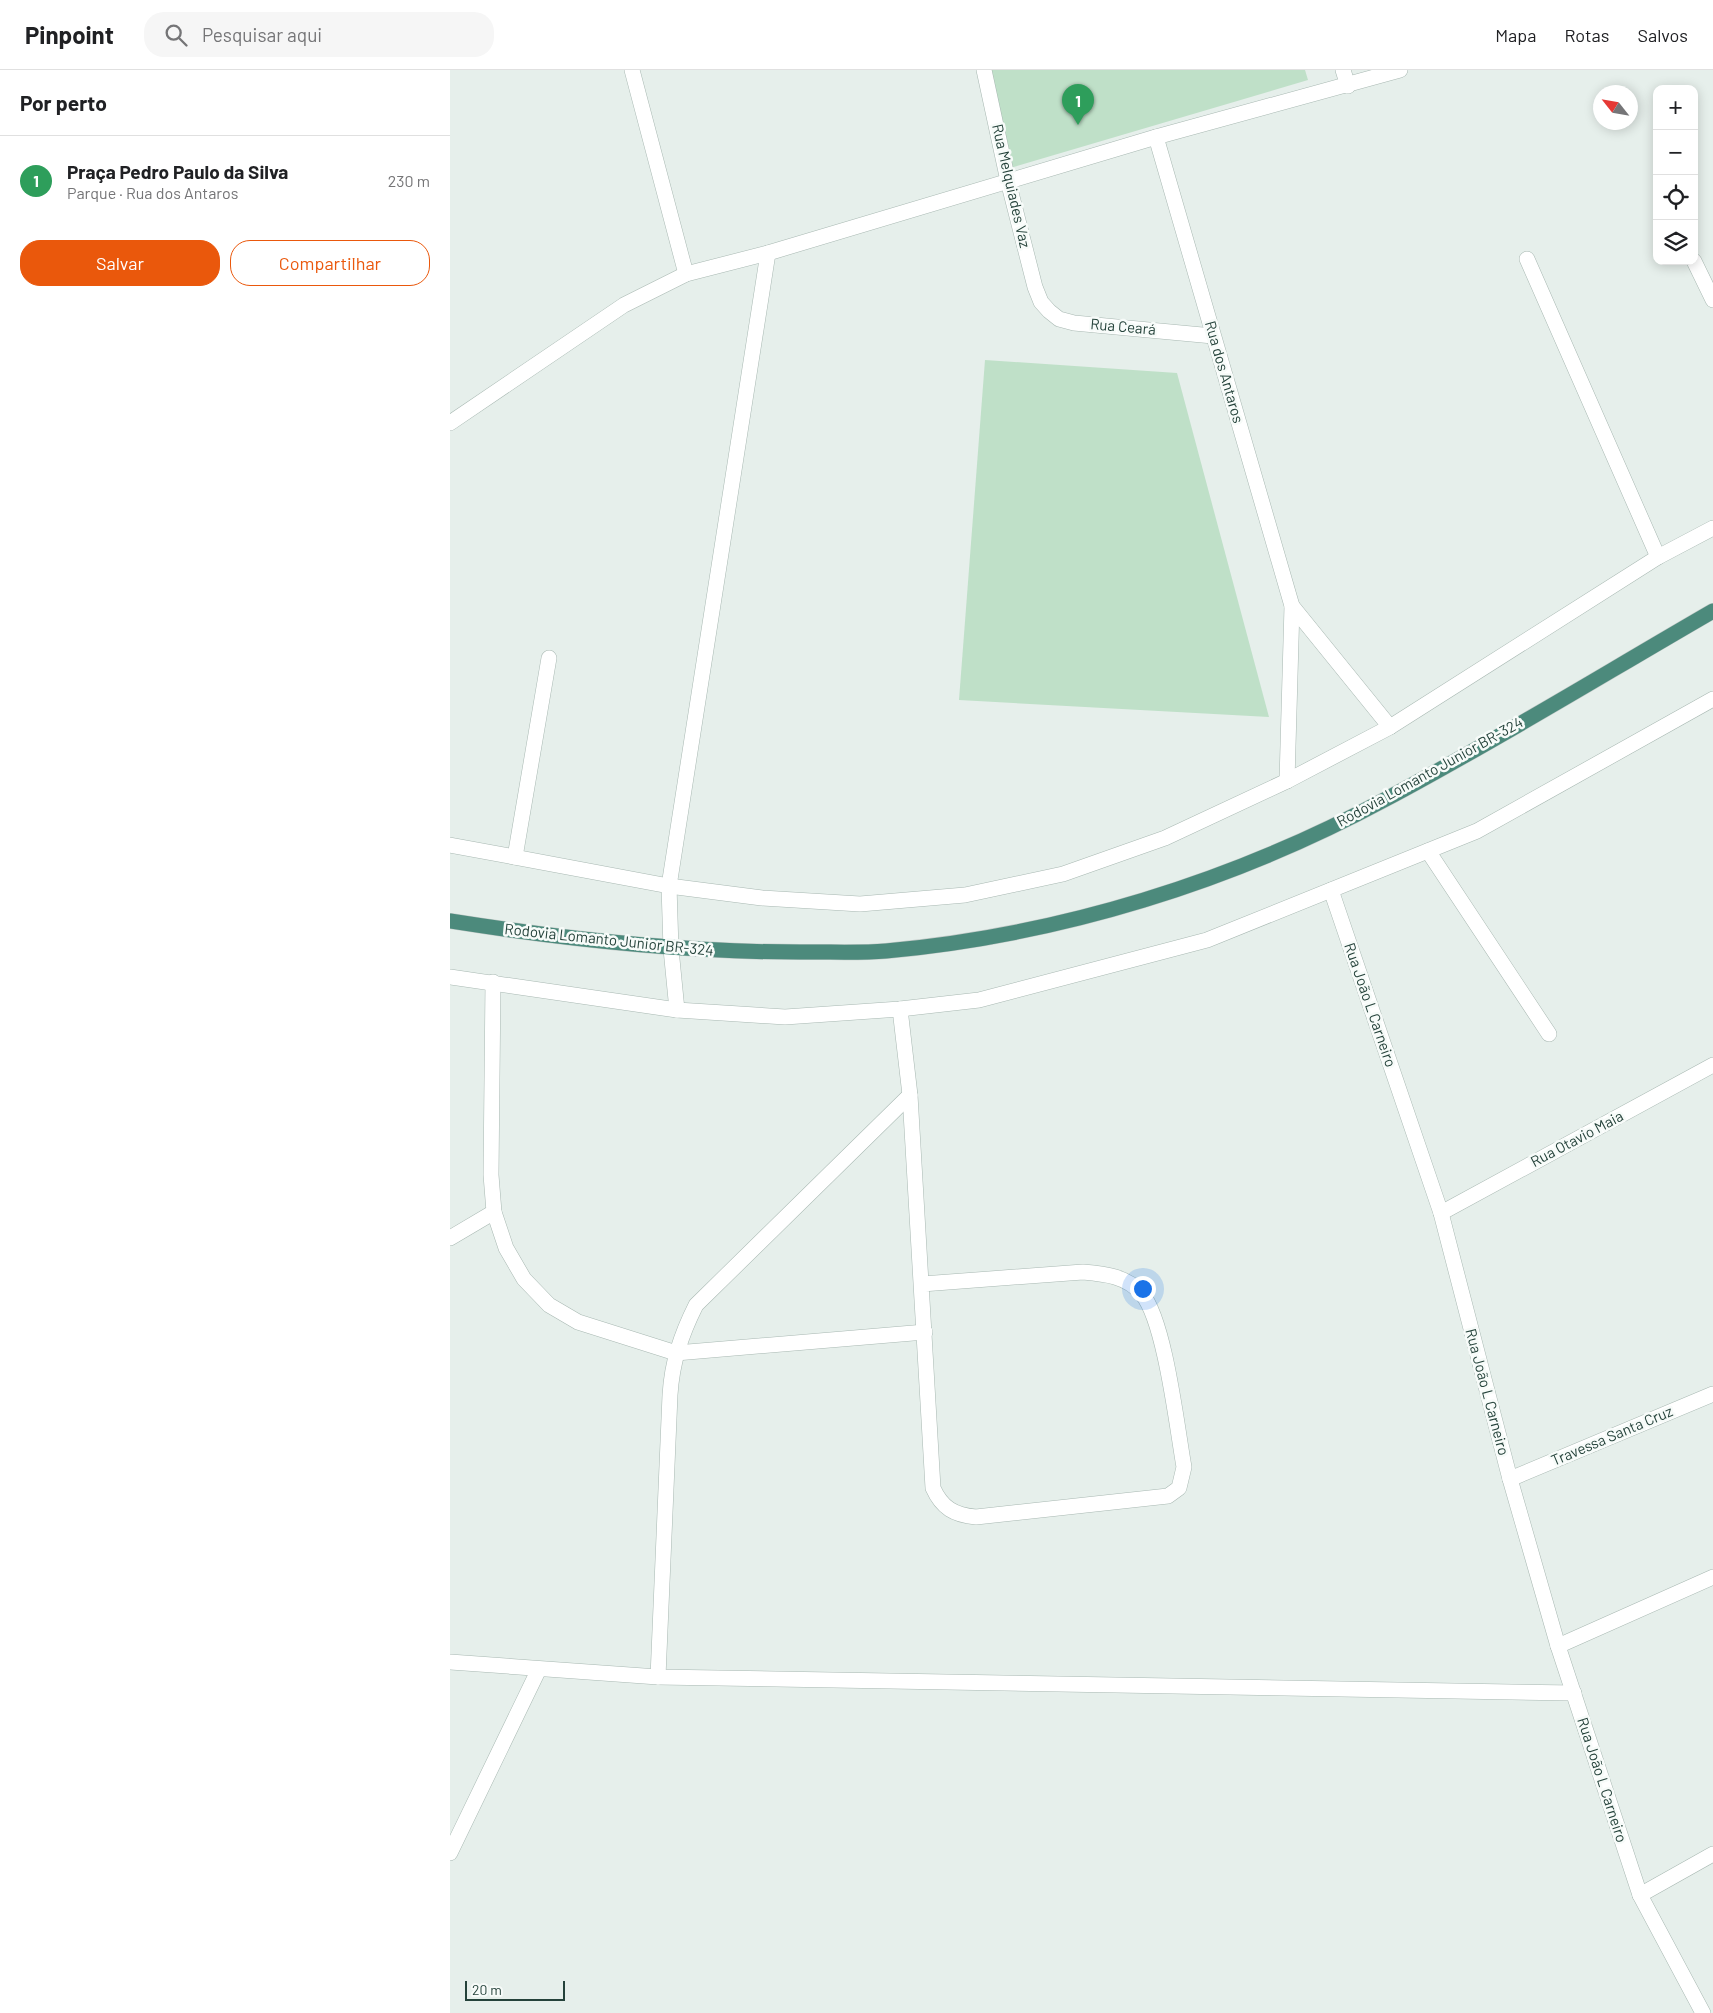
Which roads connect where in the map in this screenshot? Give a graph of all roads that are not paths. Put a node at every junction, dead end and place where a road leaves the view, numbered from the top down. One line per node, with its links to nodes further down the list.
1 (632, 70): 11 (street)
2 (984, 70): 7 (street, Rua Melquiades Vaz)
3 (1344, 70): 5 (street)
4 (1400, 70): 5 (street)
5 (1348, 86): 6 (street)
6 (1156, 137): 7 (street); 14 (street, Rua dos Antaros)
7 (1008, 181): 8 (street); 13 (street, Rua Melquiades Vaz)
8 (768, 253): 11 (street); 27 (street)
9 (1527, 259): 17 (street)
10 (1696, 265): 12 (street)
11 (686, 274): 15 (street)
12 (1713, 300)
13 (1041, 302): 14 (street, Rua Ceará)
14 (1213, 336): 18 (street, Rua dos Antaros)
15 (450, 423)
16 (1713, 528): 17 (street)
17 (1658, 557): 22 (street)
18 (1292, 606): 22 (street, Rua dos Antaros); 23 (street, Rua dos Antaros)
19 (1713, 611): 30 (highway, Rodovia Lomanto Junior BR-324)
20 (549, 658): 26 (street)
21 (1713, 698): 25 (street)
22 (1390, 726): 23 (street)
23 (1287, 781): 27 (street)
24 (450, 845): 26 (street)
25 (1428, 851): 28 (street); 35 (street)
26 (515, 857): 27 (street)
27 (669, 886): 30 (street)
28 (1331, 890): 33 (street); 39 (street, Rua João L Carneiro)
29 (450, 921): 30 (highway, Rodovia Lomanto Junior BR-324)
30 (671, 949): 34 (street)
31 (450, 977): 32 (street)
32 (493, 982): 34 (street); 38 (street)
33 (900, 1009): 34 (street); 37 (street)
34 (677, 1010)
35 (1549, 1034)
36 (1713, 1065): 39 (street, Rua Otavio Maia)
37 (910, 1095): 41 (street); 43 (street)
38 (494, 1212): 40 (street); 43 (street)
39 (1441, 1213): 45 (street, Rua João L Carneiro)
40 (450, 1238)
41 (922, 1284): 42 (street); 42 (street)
42 (926, 1332): 43 (street)
43 (676, 1353): 50 (street)
44 (1713, 1394): 45 (street, Travessa Santa Cruz)
45 (1510, 1479): 47 (street, Rua João L Carneiro)
46 (1713, 1577): 47 (street)
47 (1558, 1646): 51 (street, Rua João L Carneiro)
48 (450, 1662): 49 (street)
49 (539, 1669): 50 (street); 52 (street)
50 (658, 1678): 51 (street)
51 (1574, 1693): 55 (street, Rua João L Carneiro)
52 (456, 1826): 53 (street)
53 (450, 1853)
54 (1713, 1854): 55 (street)
55 (1640, 1895): 56 (street, Rua João L Carneiro)
56 (1703, 2013)

